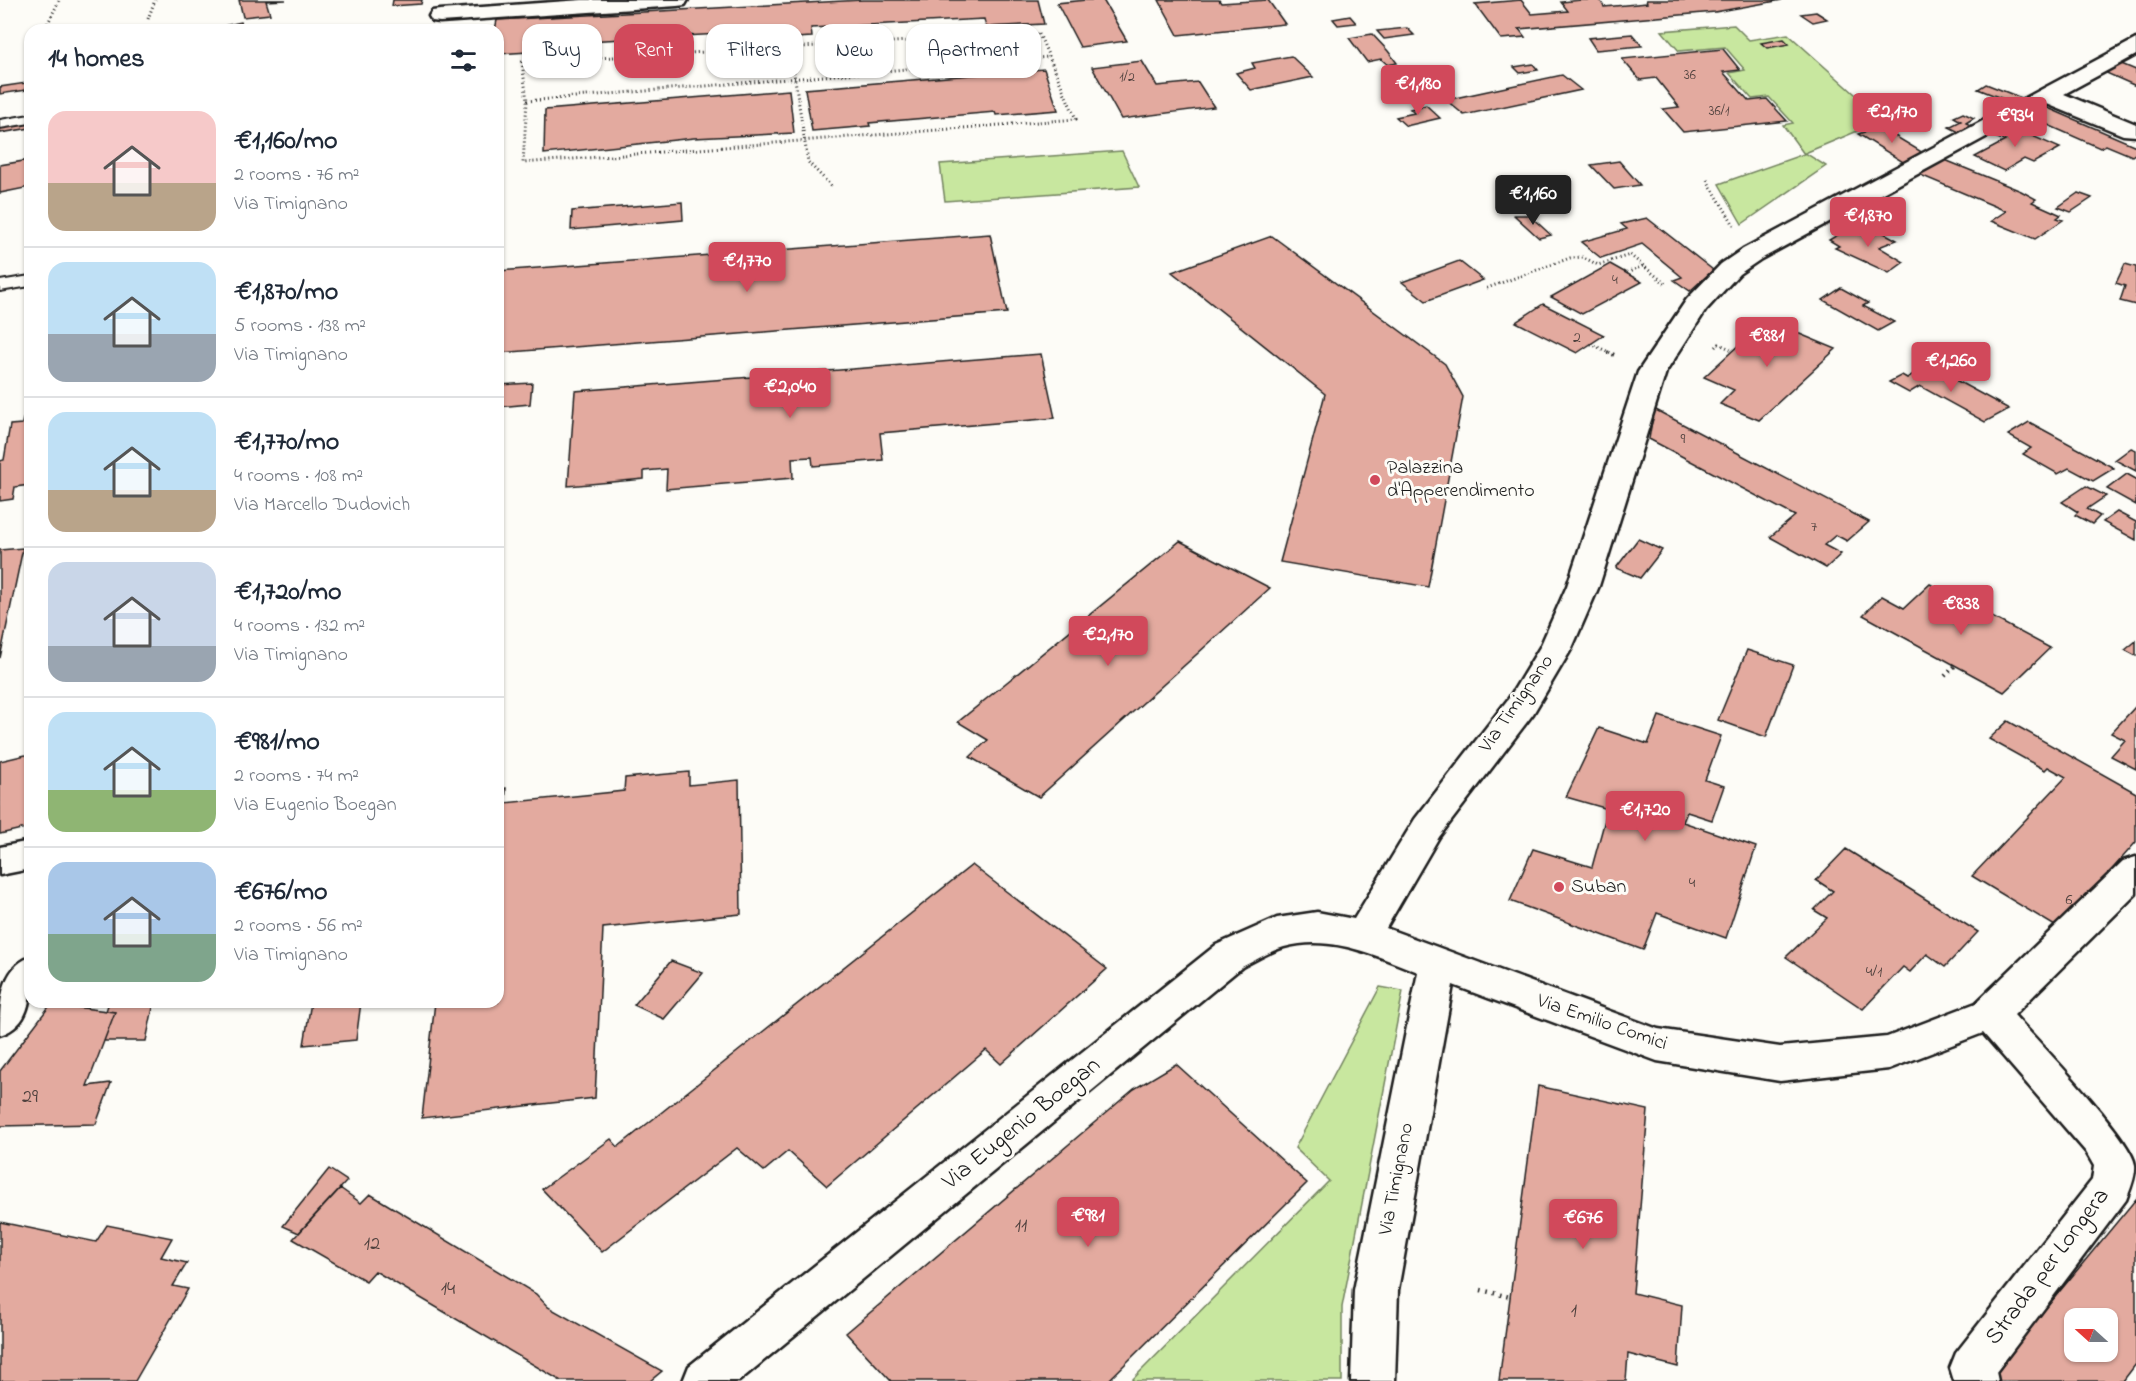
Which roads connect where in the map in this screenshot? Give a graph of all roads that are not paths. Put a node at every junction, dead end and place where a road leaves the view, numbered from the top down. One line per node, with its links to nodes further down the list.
1 (677, 0): 2 (street)
2 (443, 15)
3 (2136, 46): 4 (street, Via Timignano)
4 (2046, 95): 7 (street); 13 (street, Via Timignano)
5 (24, 120): 6 (lane)
6 (0, 124)
7 (2132, 130)
8 (24, 282): 9 (lane)
9 (0, 286)
10 (24, 856): 11 (street)
11 (0, 861)
12 (2136, 871): 16 (street, Via Emilio Comici)
13 (1363, 935): 14 (street); 18 (street, Via Eugenio Boegan)
14 (1438, 964): 16 (street, Via Emilio Comici); 19 (street, Via Timignano)
15 (24, 981): 17 (street)
16 (1990, 1014): 20 (street, Strada per Longera)
17 (0, 1019)
18 (705, 1381)
19 (1373, 1381)
20 (1976, 1381)

